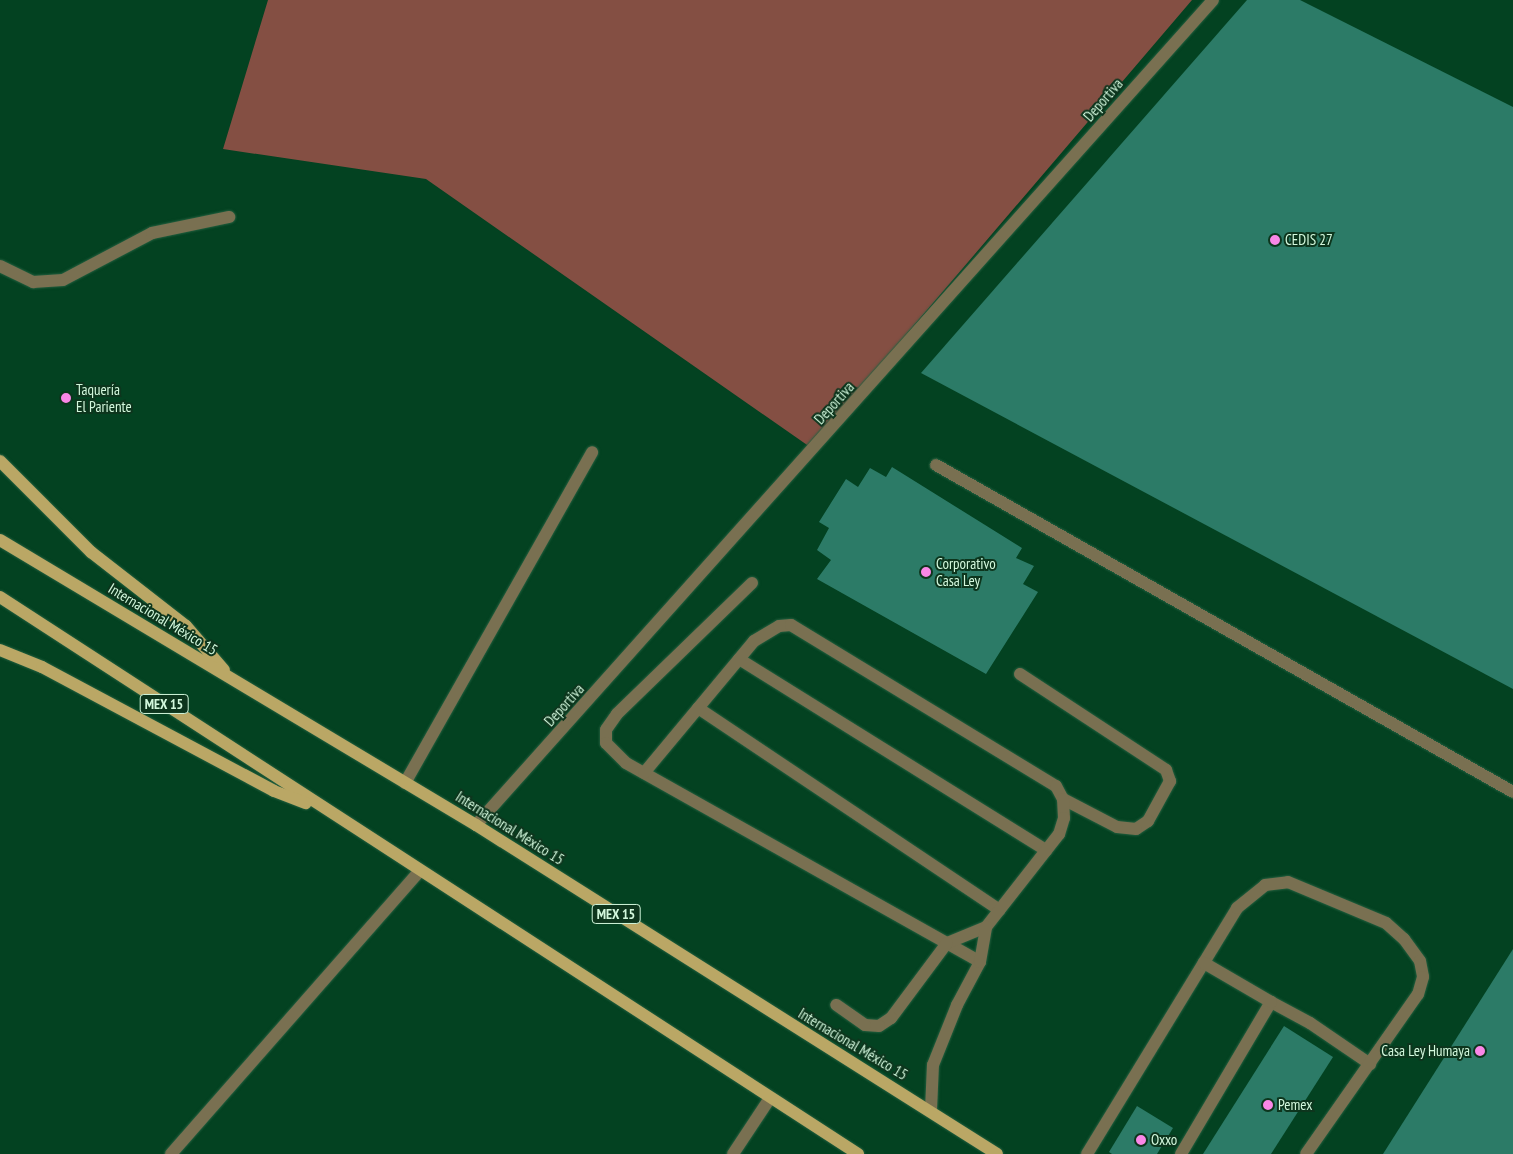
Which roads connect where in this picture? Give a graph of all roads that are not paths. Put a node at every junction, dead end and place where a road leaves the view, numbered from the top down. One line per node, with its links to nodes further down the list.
1 (1213, 0): 20 (street, Deportiva)
2 (229, 217): 3 (street)
3 (0, 266)
4 (592, 452): 16 (street)
5 (0, 461): 13 (main road)
6 (936, 465): 17 (street)
7 (0, 540): 13 (main road, Internacional México 15 / MEX 15)
8 (752, 583): 15 (street)
9 (2, 598): 19 (main road, MEX 15)
10 (0, 650): 19 (main road)
11 (739, 659): 14 (street); 18 (street); 21 (street)
12 (1020, 674): 18 (street)
13 (232, 679): 16 (main road, Internacional México 15 / MEX 15)
14 (698, 708): 15 (street); 23 (street)
15 (644, 773): 25 (street)
16 (405, 783): 20 (main road, Internacional México 15 / MEX 15)
17 (1513, 792)
18 (1063, 799): 21 (street)
19 (326, 810): 22 (main road, MEX 15)
20 (476, 825): 32 (main road, Internacional México 15 / MEX 15)
21 (1046, 850): 23 (street)
22 (420, 871): 31 (main road, MEX 15); 33 (street)
23 (1000, 910): 24 (street)
24 (986, 927): 25 (street); 26 (street)
25 (947, 943): 26 (street); 29 (street)
26 (980, 962): 32 (street)
27 (1204, 963): 28 (street); 30 (street); 37 (street)
28 (1271, 1002): 30 (street); 38 (street)
29 (836, 1005)
30 (1370, 1064): 39 (street)
31 (770, 1098): 34 (street); 35 (main road, MEX 15)
32 (931, 1110): 36 (main road, Internacional México 15 / MEX 15)
33 (171, 1154)
34 (733, 1154)
35 (858, 1154)
36 (997, 1154)
37 (1087, 1154)
38 (1181, 1154)
39 (1306, 1154)

